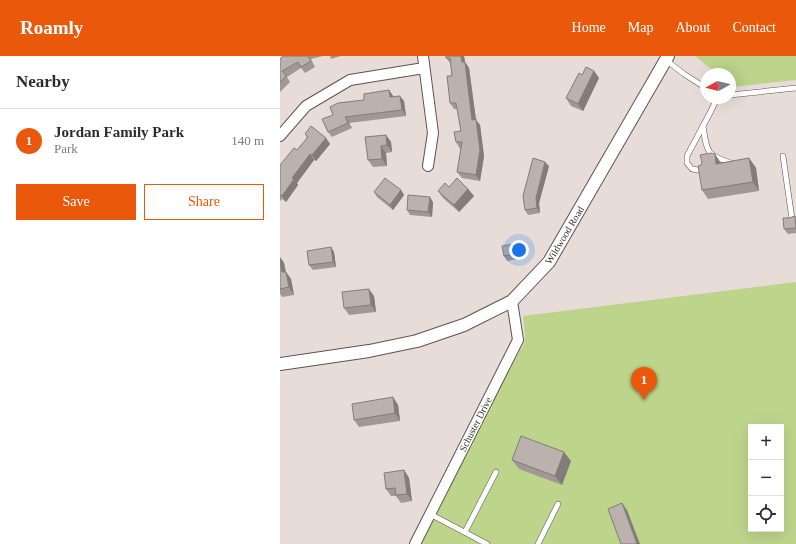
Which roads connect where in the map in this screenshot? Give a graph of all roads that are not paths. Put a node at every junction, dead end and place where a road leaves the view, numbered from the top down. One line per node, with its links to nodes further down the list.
1 (423, 56): 3 (street)
2 (665, 57): 4 (lane); 15 (street, Wildwood Road)
3 (424, 68): 9 (street); 12 (street)
4 (700, 84)
5 (796, 88): 6 (lane)
6 (736, 94)
7 (714, 104): 8 (lane)
8 (703, 126): 11 (lane); 13 (lane)
9 (280, 136)
10 (783, 156): 14 (lane)
11 (731, 163)
12 (428, 166)
13 (705, 171)
14 (792, 219)
15 (512, 301): 16 (street, Wildwood Road); 19 (street, Schuster Drive)
16 (280, 364)
17 (496, 472): 20 (lane)
18 (558, 504): 23 (lane)
19 (430, 514): 20 (lane); 21 (street, Schuster Drive)
20 (465, 532): 22 (lane)
21 (415, 544)
22 (487, 544)
23 (538, 544)

